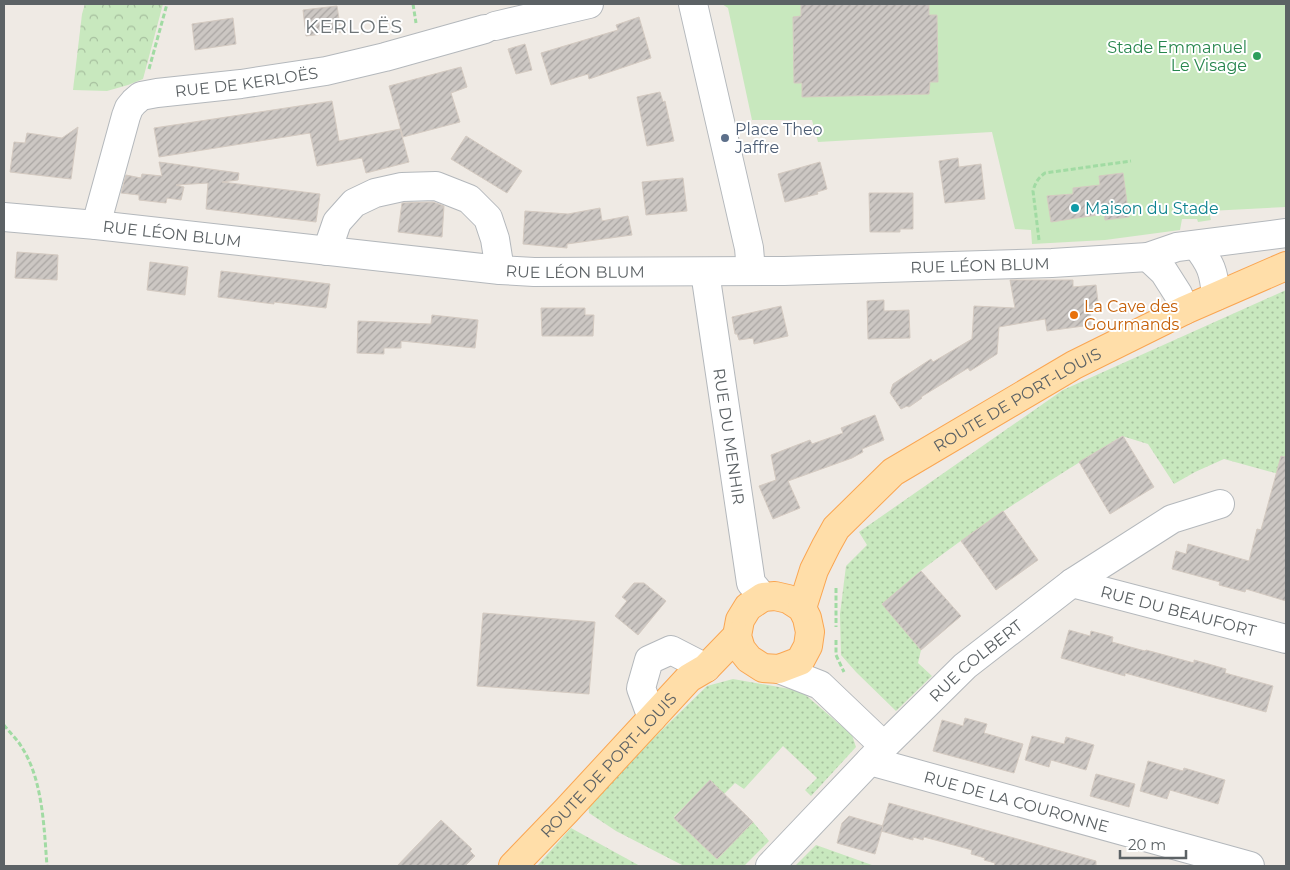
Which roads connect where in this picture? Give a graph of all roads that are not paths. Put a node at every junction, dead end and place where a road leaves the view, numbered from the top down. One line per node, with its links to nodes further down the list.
1 (589, 4): 4 (street, RUE DE KERLOËS)
2 (693, 4): 11 (street)
3 (4, 217): 4 (street, RUE LÉON BLUM)
4 (96, 225): 7 (street, RUE LÉON BLUM)
5 (1286, 233): 6 (street, RUE LÉON BLUM)
6 (1196, 245): 8 (street, RUE LÉON BLUM); 13 (street)
7 (327, 251): 10 (street, RUE LÉON BLUM); 10 (street)
8 (1148, 257): 11 (street, RUE LÉON BLUM); 14 (street)
9 (1286, 266): 13 (main road, ROUTE DE PORT-LOUIS)
10 (500, 270): 12 (street, RUE LÉON BLUM)
11 (751, 271): 12 (street, RUE LÉON BLUM)
12 (705, 272): 18 (street, RUE DU MENHIR)
13 (1216, 296): 14 (main road, ROUTE DE PORT-LOUIS)
14 (1184, 310): 16 (main road, ROUTE DE PORT-LOUIS)
15 (1220, 504): 17 (street, RUE COLBERT)
16 (814, 570): 18 (main road, ROUTE DE PORT-LOUIS); 19 (main road, ROUTE DE PORT-LOUIS)
17 (1072, 584): 20 (street, RUE DU BEAUFORT); 27 (street, RUE COLBERT)
18 (769, 596): 19 (main road); 22 (main road)
19 (802, 608): 21 (main road)
20 (1286, 639)
21 (808, 646): 24 (main road); 25 (street)
22 (743, 647): 23 (main road, ROUTE DE PORT-LOUIS); 24 (main road)
23 (706, 668): 26 (main road, ROUTE DE PORT-LOUIS); 26 (street)
24 (780, 669): 25 (street)
25 (820, 684): 27 (street)
26 (652, 718): 28 (main road, ROUTE DE PORT-LOUIS)
27 (877, 753): 29 (street, RUE COLBERT); 30 (street, RUE DE LA COURONNE)
28 (513, 866)
29 (770, 866)
30 (1250, 866)

